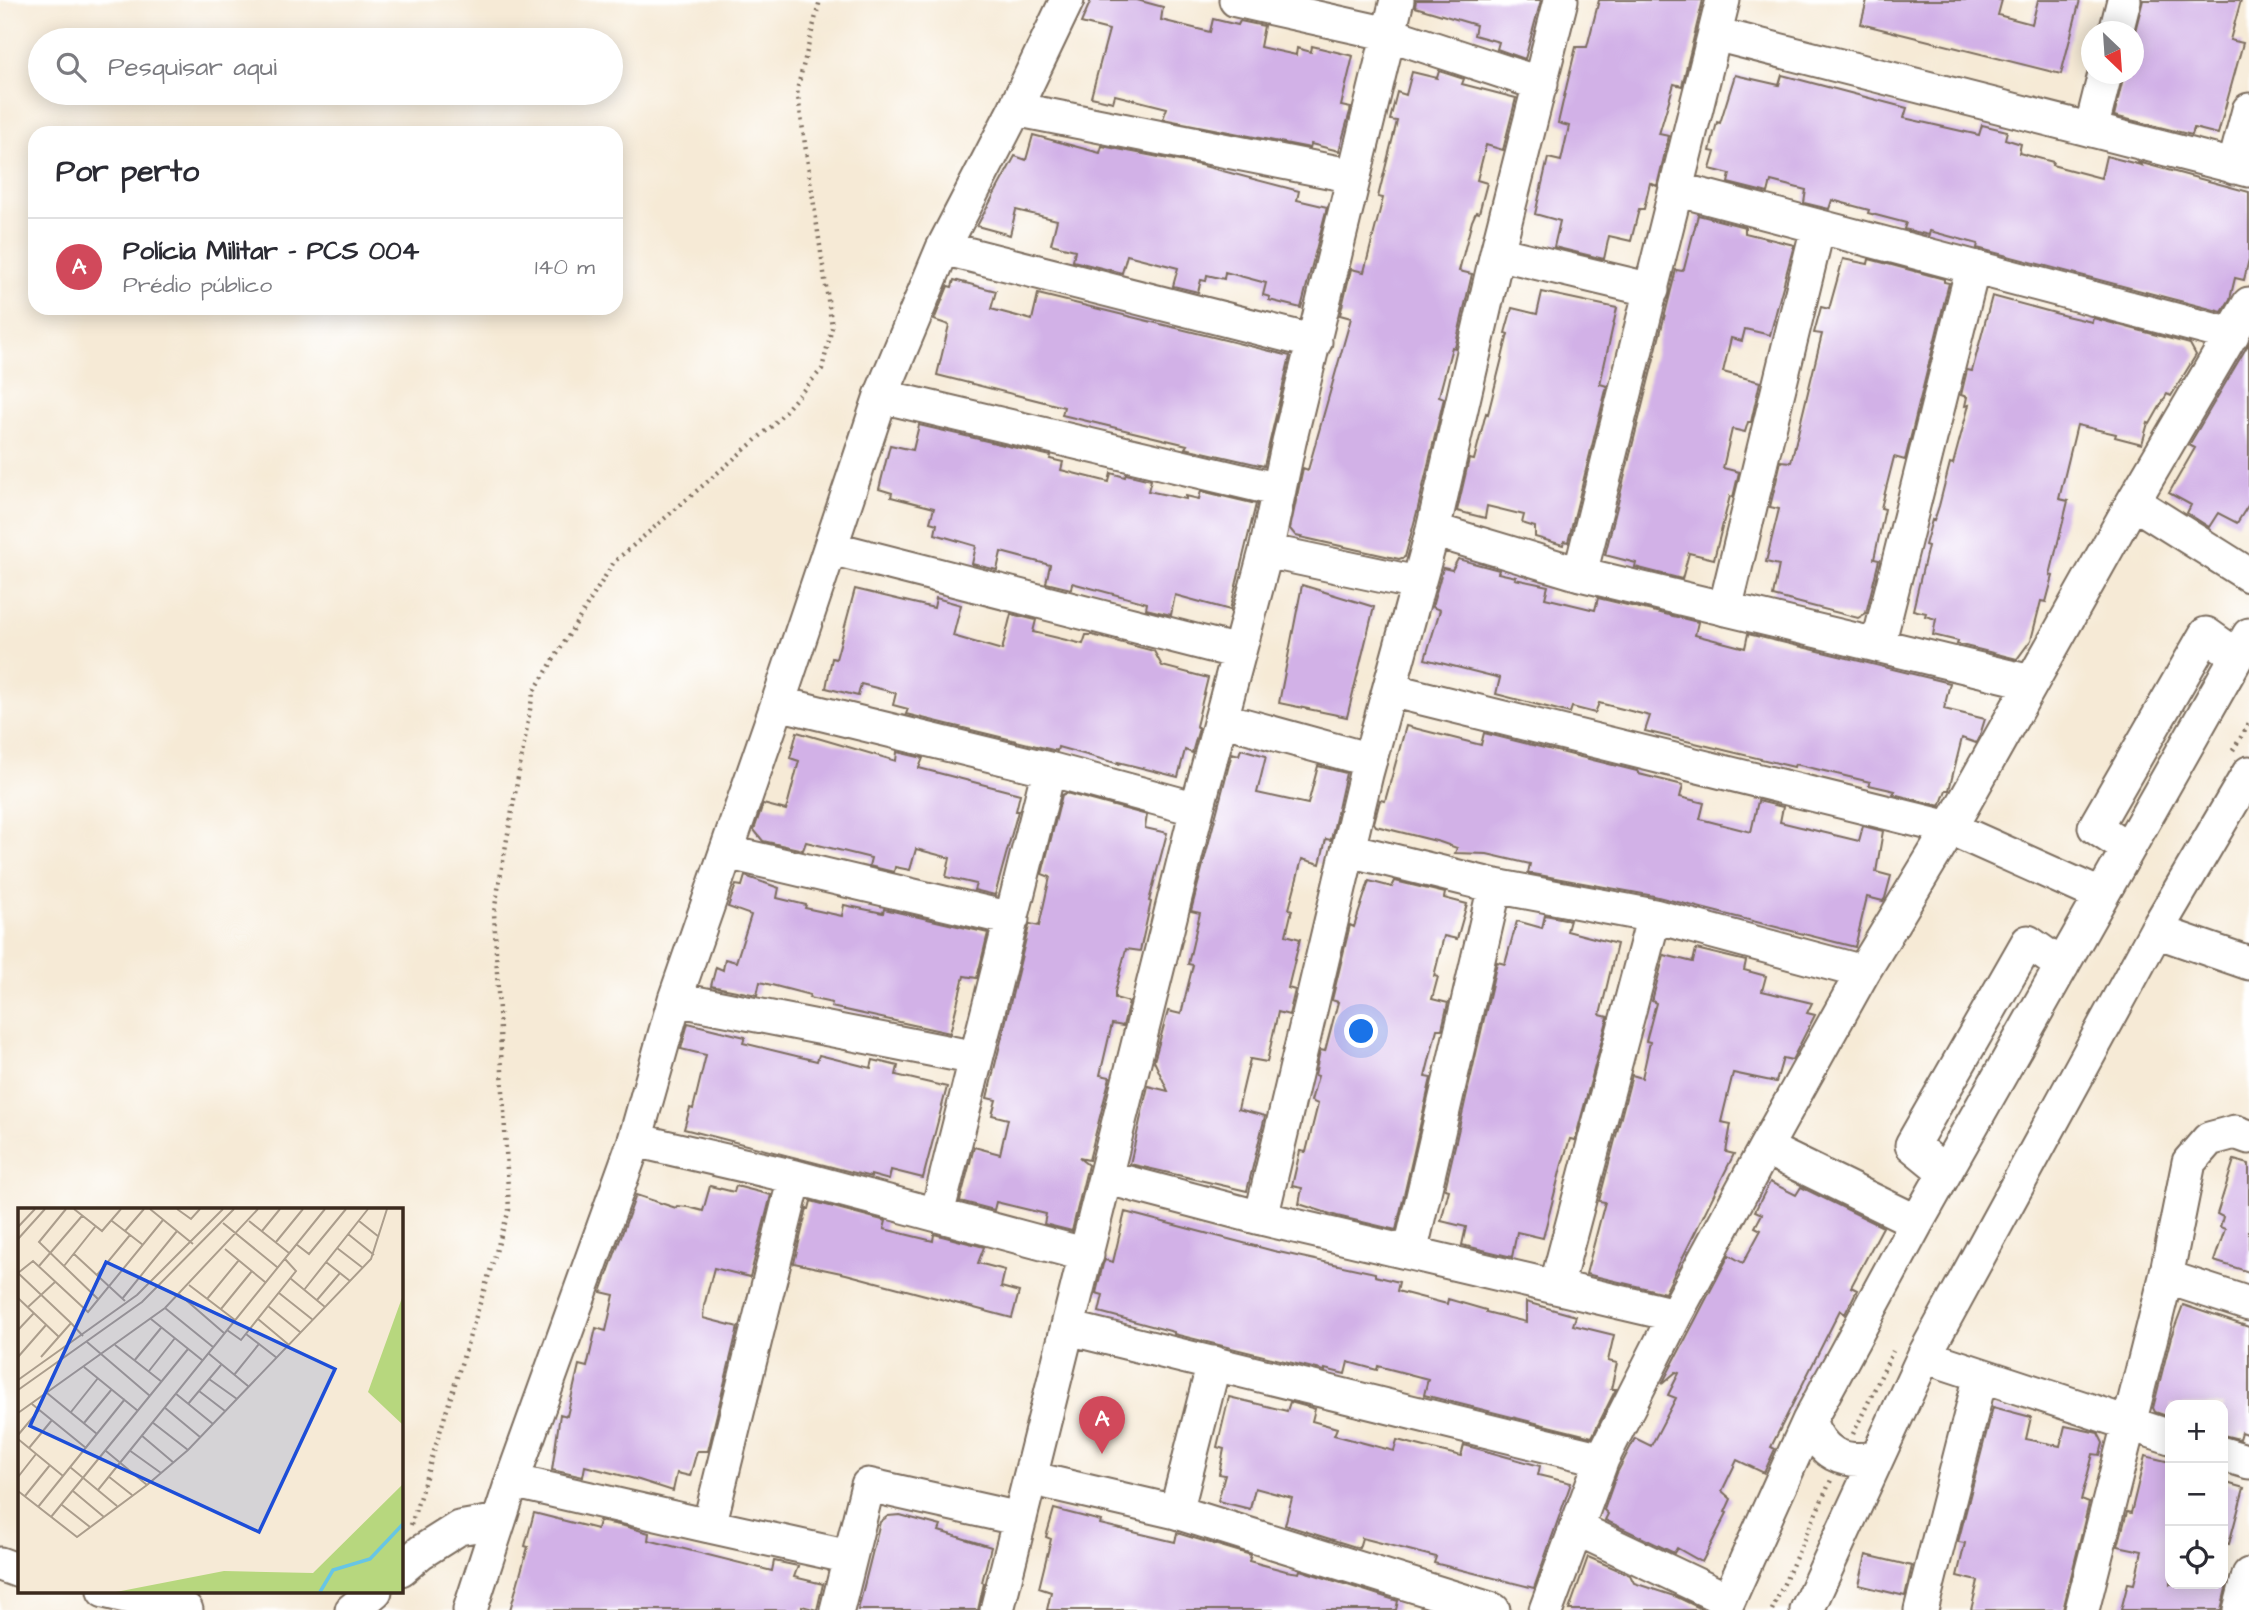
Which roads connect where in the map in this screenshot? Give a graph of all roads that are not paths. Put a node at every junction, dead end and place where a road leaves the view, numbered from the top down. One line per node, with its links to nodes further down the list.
1 (1067, 0): 12 (street)
2 (1236, 0): 8 (street)
3 (1397, 0): 8 (street)
4 (1561, 0): 10 (street)
5 (1723, 0): 9 (street)
6 (2124, 0): 7 (street)
7 (2119, 21)
8 (1389, 34): 10 (street); 16 (street)
9 (1715, 34): 14 (street); 17 (street)
10 (1541, 84): 20 (street)
11 (2102, 84): 14 (street)
12 (1015, 109): 16 (street); 19 (street)
13 (2249, 110): 15 (street)
14 (2091, 130): 15 (street)
15 (2242, 169)
16 (1354, 176): 25 (street)
17 (1676, 189): 18 (street); 22 (street)
18 (1818, 227): 21 (street); 35 (street)
19 (943, 248): 25 (street); 26 (street)
20 (1497, 253): 22 (street); 29 (street)
21 (1973, 267): 24 (street); 36 (street)
22 (1651, 290): 32 (street)
23 (2249, 304): 24 (street)
24 (2232, 335): 28 (street)
25 (1315, 342): 27 (street)
26 (881, 396): 27 (street); 30 (street)
27 (1279, 490): 31 (street)
28 (2133, 502): 33 (street); 39 (street)
29 (1433, 530): 32 (street); 34 (street)
30 (831, 548): 38 (street); 41 (street)
31 (1266, 551): 34 (street); 38 (street)
32 (1580, 574): 35 (street)
33 (2249, 575)
34 (1417, 583): 40 (street)
35 (1725, 609): 36 (street)
36 (1878, 645): 39 (street)
37 (2243, 646): 51 (street)
38 (1238, 652): 42 (street)
39 (2031, 682): 47 (street)
40 (1390, 690): 43 (street); 47 (street)
41 (778, 704): 44 (street); 49 (street)
42 (1221, 719): 43 (street); 46 (street)
43 (1370, 760): 48 (street)
44 (1049, 769): 46 (street); 53 (street)
45 (2249, 773): 54 (street)
46 (1198, 808): 63 (street)
47 (1950, 828): 51 (street); 56 (street)
48 (1349, 850): 50 (street); 65 (street)
49 (726, 852): 53 (street); 57 (street)
50 (1495, 886): 52 (street); 67 (street)
51 (2100, 895): 66 (street)
52 (1654, 916): 56 (street); 70 (street)
53 (1012, 919): 58 (street)
54 (2156, 930): 55 (street); 74 (street)
55 (2249, 963)
56 (1863, 972): 61 (street)
57 (675, 999): 58 (street); 60 (street)
58 (976, 1058): 64 (street)
59 (2249, 1137): 69 (street)
60 (635, 1140): 62 (street); 85 (street)
61 (1765, 1148): 66 (street); 72 (street)
62 (795, 1177): 64 (street); 89 (street)
63 (1105, 1177): 65 (street); 68 (street)
64 (937, 1214): 68 (street)
65 (1261, 1218): 67 (street)
66 (1917, 1222): 77 (street)
67 (1410, 1253): 70 (street)
68 (1087, 1255): 73 (street)
69 (2166, 1277): 71 (street); 78 (street)
70 (1556, 1287): 72 (street)
71 (2249, 1304)
72 (1675, 1315): 82 (street)
73 (1068, 1328): 75 (street); 84 (street)
74 (1924, 1356): 76 (street); 81 (street)
75 (1213, 1363): 82 (street); 86 (street)
76 (1981, 1375): 78 (street); 107 (street)
77 (1809, 1421): 81 (street); 98 (street)
78 (2131, 1424): 79 (street); 108 (street)
79 (2165, 1435)
80 (2228, 1456): 83 (street)
81 (1876, 1458): 106 (street)
82 (1602, 1459): 90 (street)
83 (2249, 1462)
84 (1030, 1478): 86 (street); 87 (street)
85 (513, 1480): 88 (street); 89 (street)
86 (1176, 1512): 104 (street)
87 (1020, 1519): 91 (street); 103 (street)
88 (499, 1521): 93 (street); 101 (street)
89 (709, 1526): 91 (street)
90 (1576, 1528): 98 (street); 105 (street)
91 (850, 1557): 102 (street)
92 (0, 1564): 94 (street)
93 (402, 1568)
94 (18, 1571)
95 (2249, 1575): 109 (street)
96 (108, 1592): 99 (street)
97 (374, 1592): 100 (street)
98 (1726, 1605)
99 (186, 1610)
100 (352, 1610)
101 (470, 1610)
102 (837, 1610)
103 (997, 1610)
104 (1493, 1610)
105 (1546, 1610)
106 (1807, 1610)
107 (1921, 1610)
108 (2082, 1610)
109 (2240, 1610)

